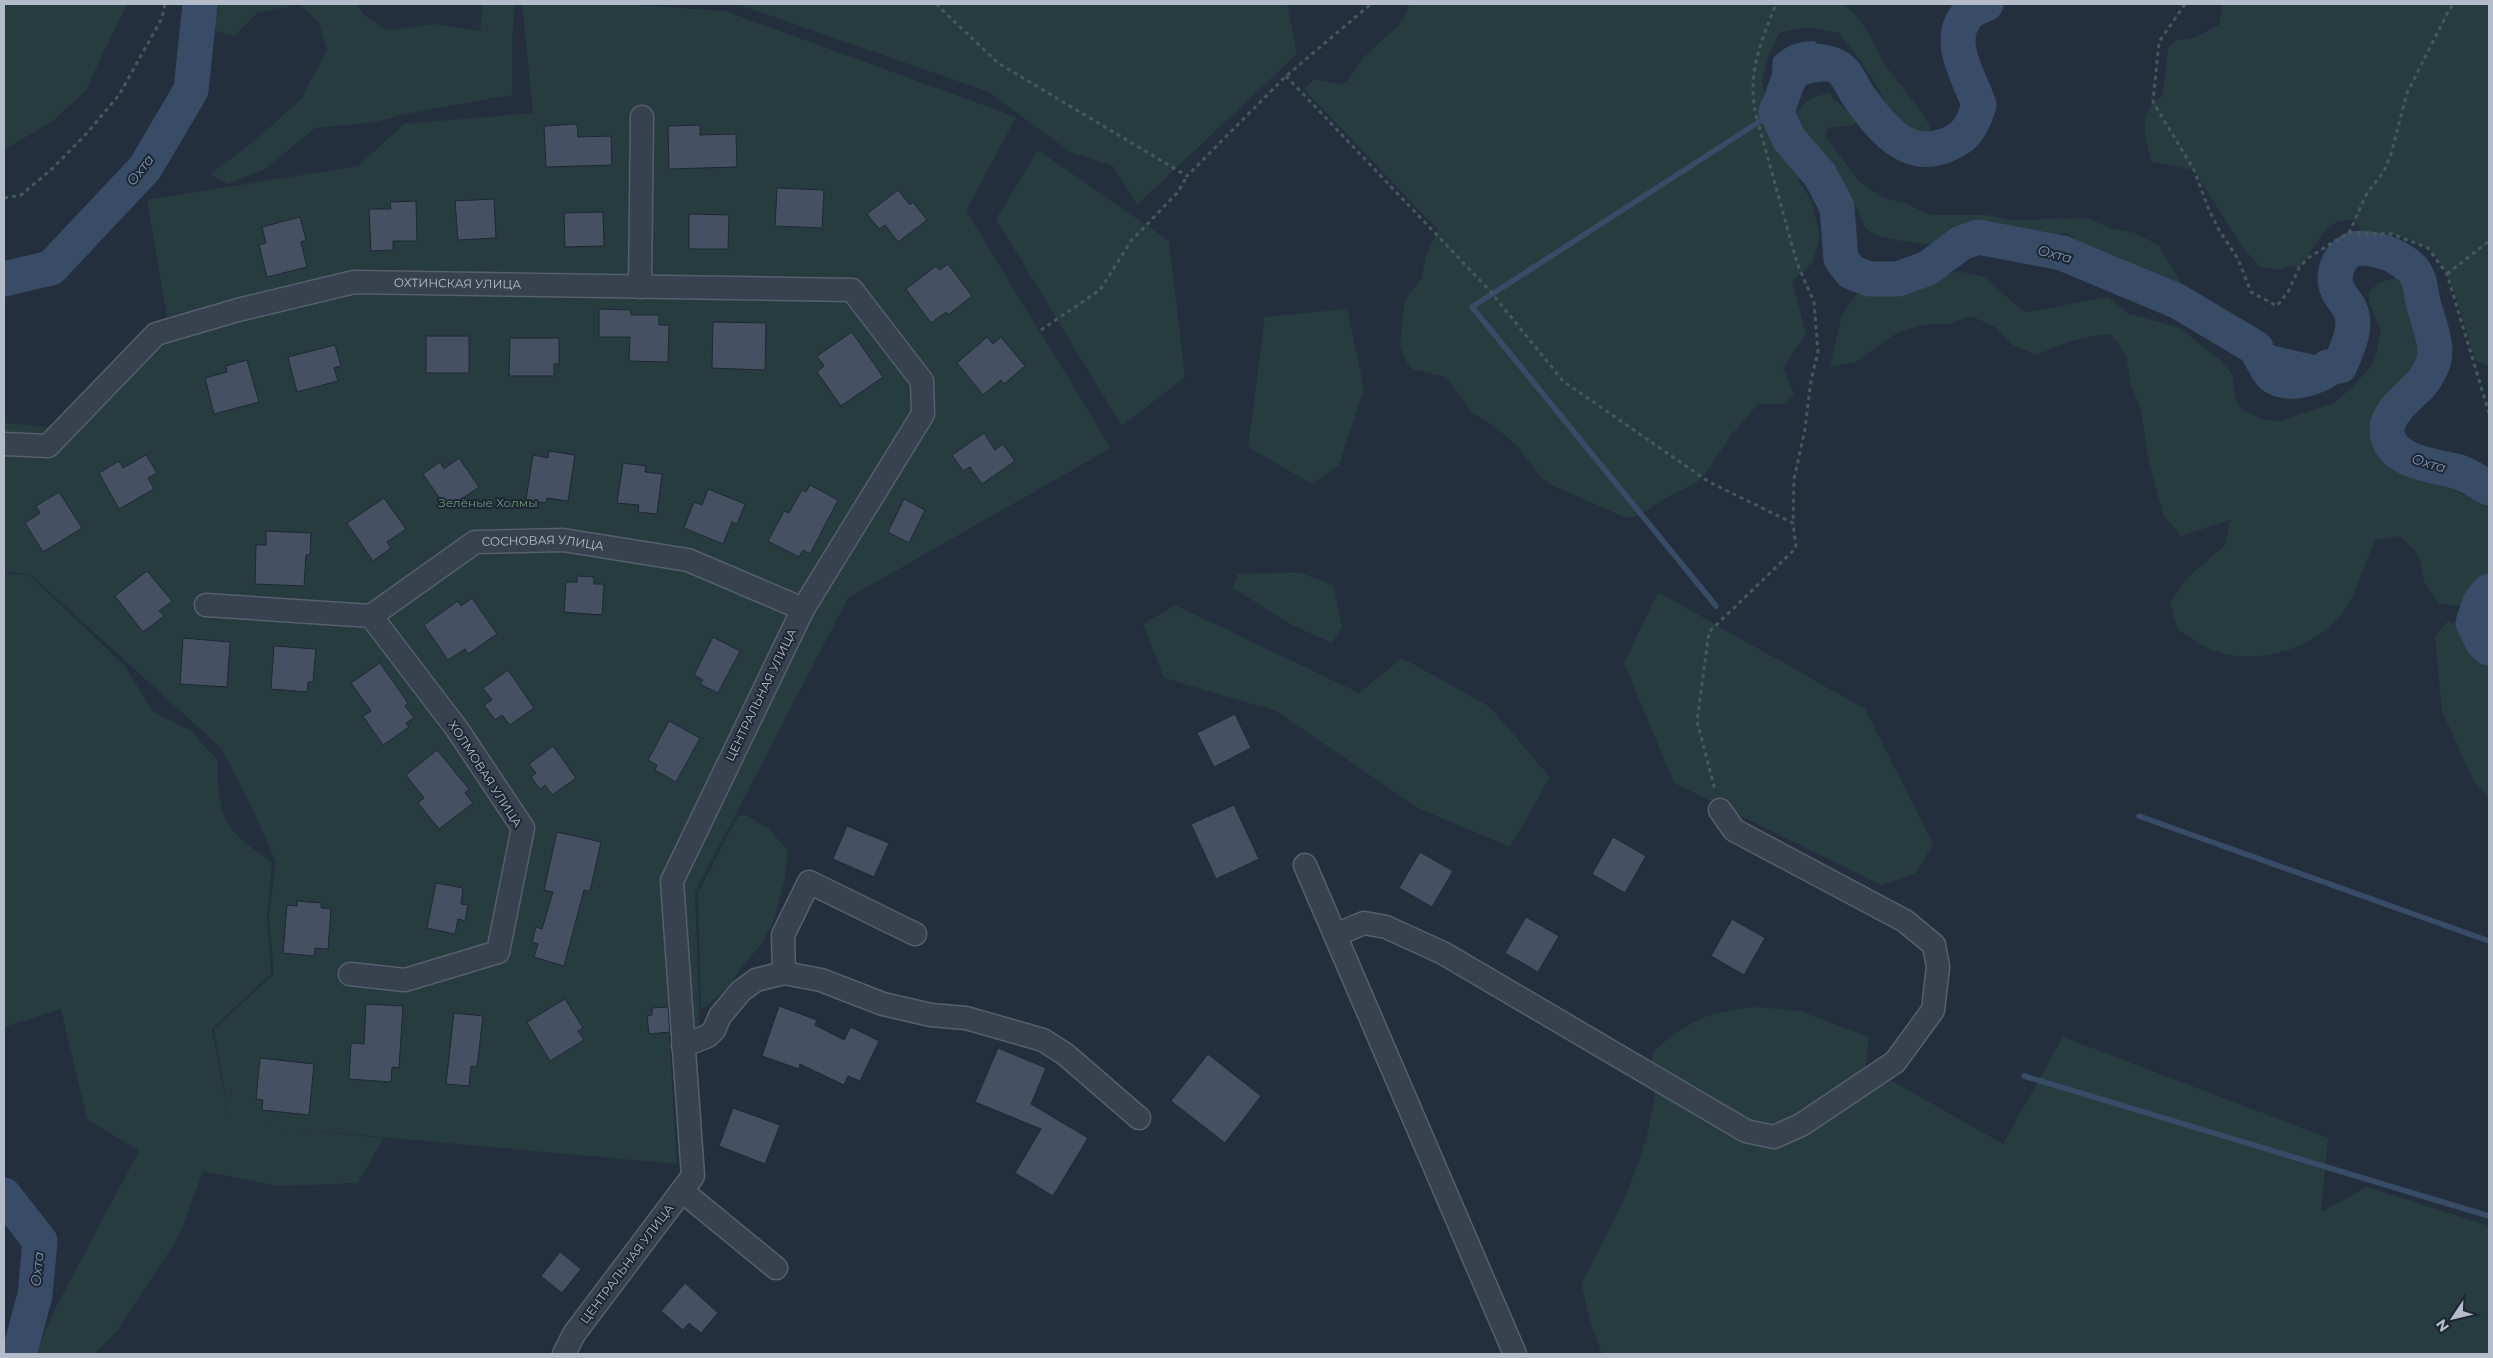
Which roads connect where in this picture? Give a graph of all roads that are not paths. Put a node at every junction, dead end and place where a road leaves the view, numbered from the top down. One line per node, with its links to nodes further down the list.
1 (642, 117): 2 (street)
2 (640, 286): 3 (street, ОХТИНСКАЯ УЛИЦА); 4 (street, ОХТИНСКАЯ УЛИЦА)
3 (922, 381): 6 (street, ЦЕНТРАЛЬНАЯ УЛИЦА)
4 (4, 444)
5 (206, 605): 7 (street)
6 (803, 609): 7 (street, СОСНОВАЯ УЛИЦА); 14 (street, ЦЕНТРАЛЬНАЯ УЛИЦА)
7 (371, 616): 13 (street, ХОЛМОВАЯ УЛИЦА)
8 (1720, 810): 11 (street)
9 (1305, 865): 11 (street)
10 (915, 934): 12 (street)
11 (1335, 935): 19 (street)
12 (784, 973): 14 (street); 15 (street)
13 (350, 974)
14 (683, 1039): 16 (street, ЦЕНТРАЛЬНАЯ УЛИЦА)
15 (1139, 1118)
16 (687, 1184): 17 (street); 18 (street, ЦЕНТРАЛЬНАЯ УЛИЦА)
17 (776, 1268)
18 (564, 1354)
19 (1515, 1354)

